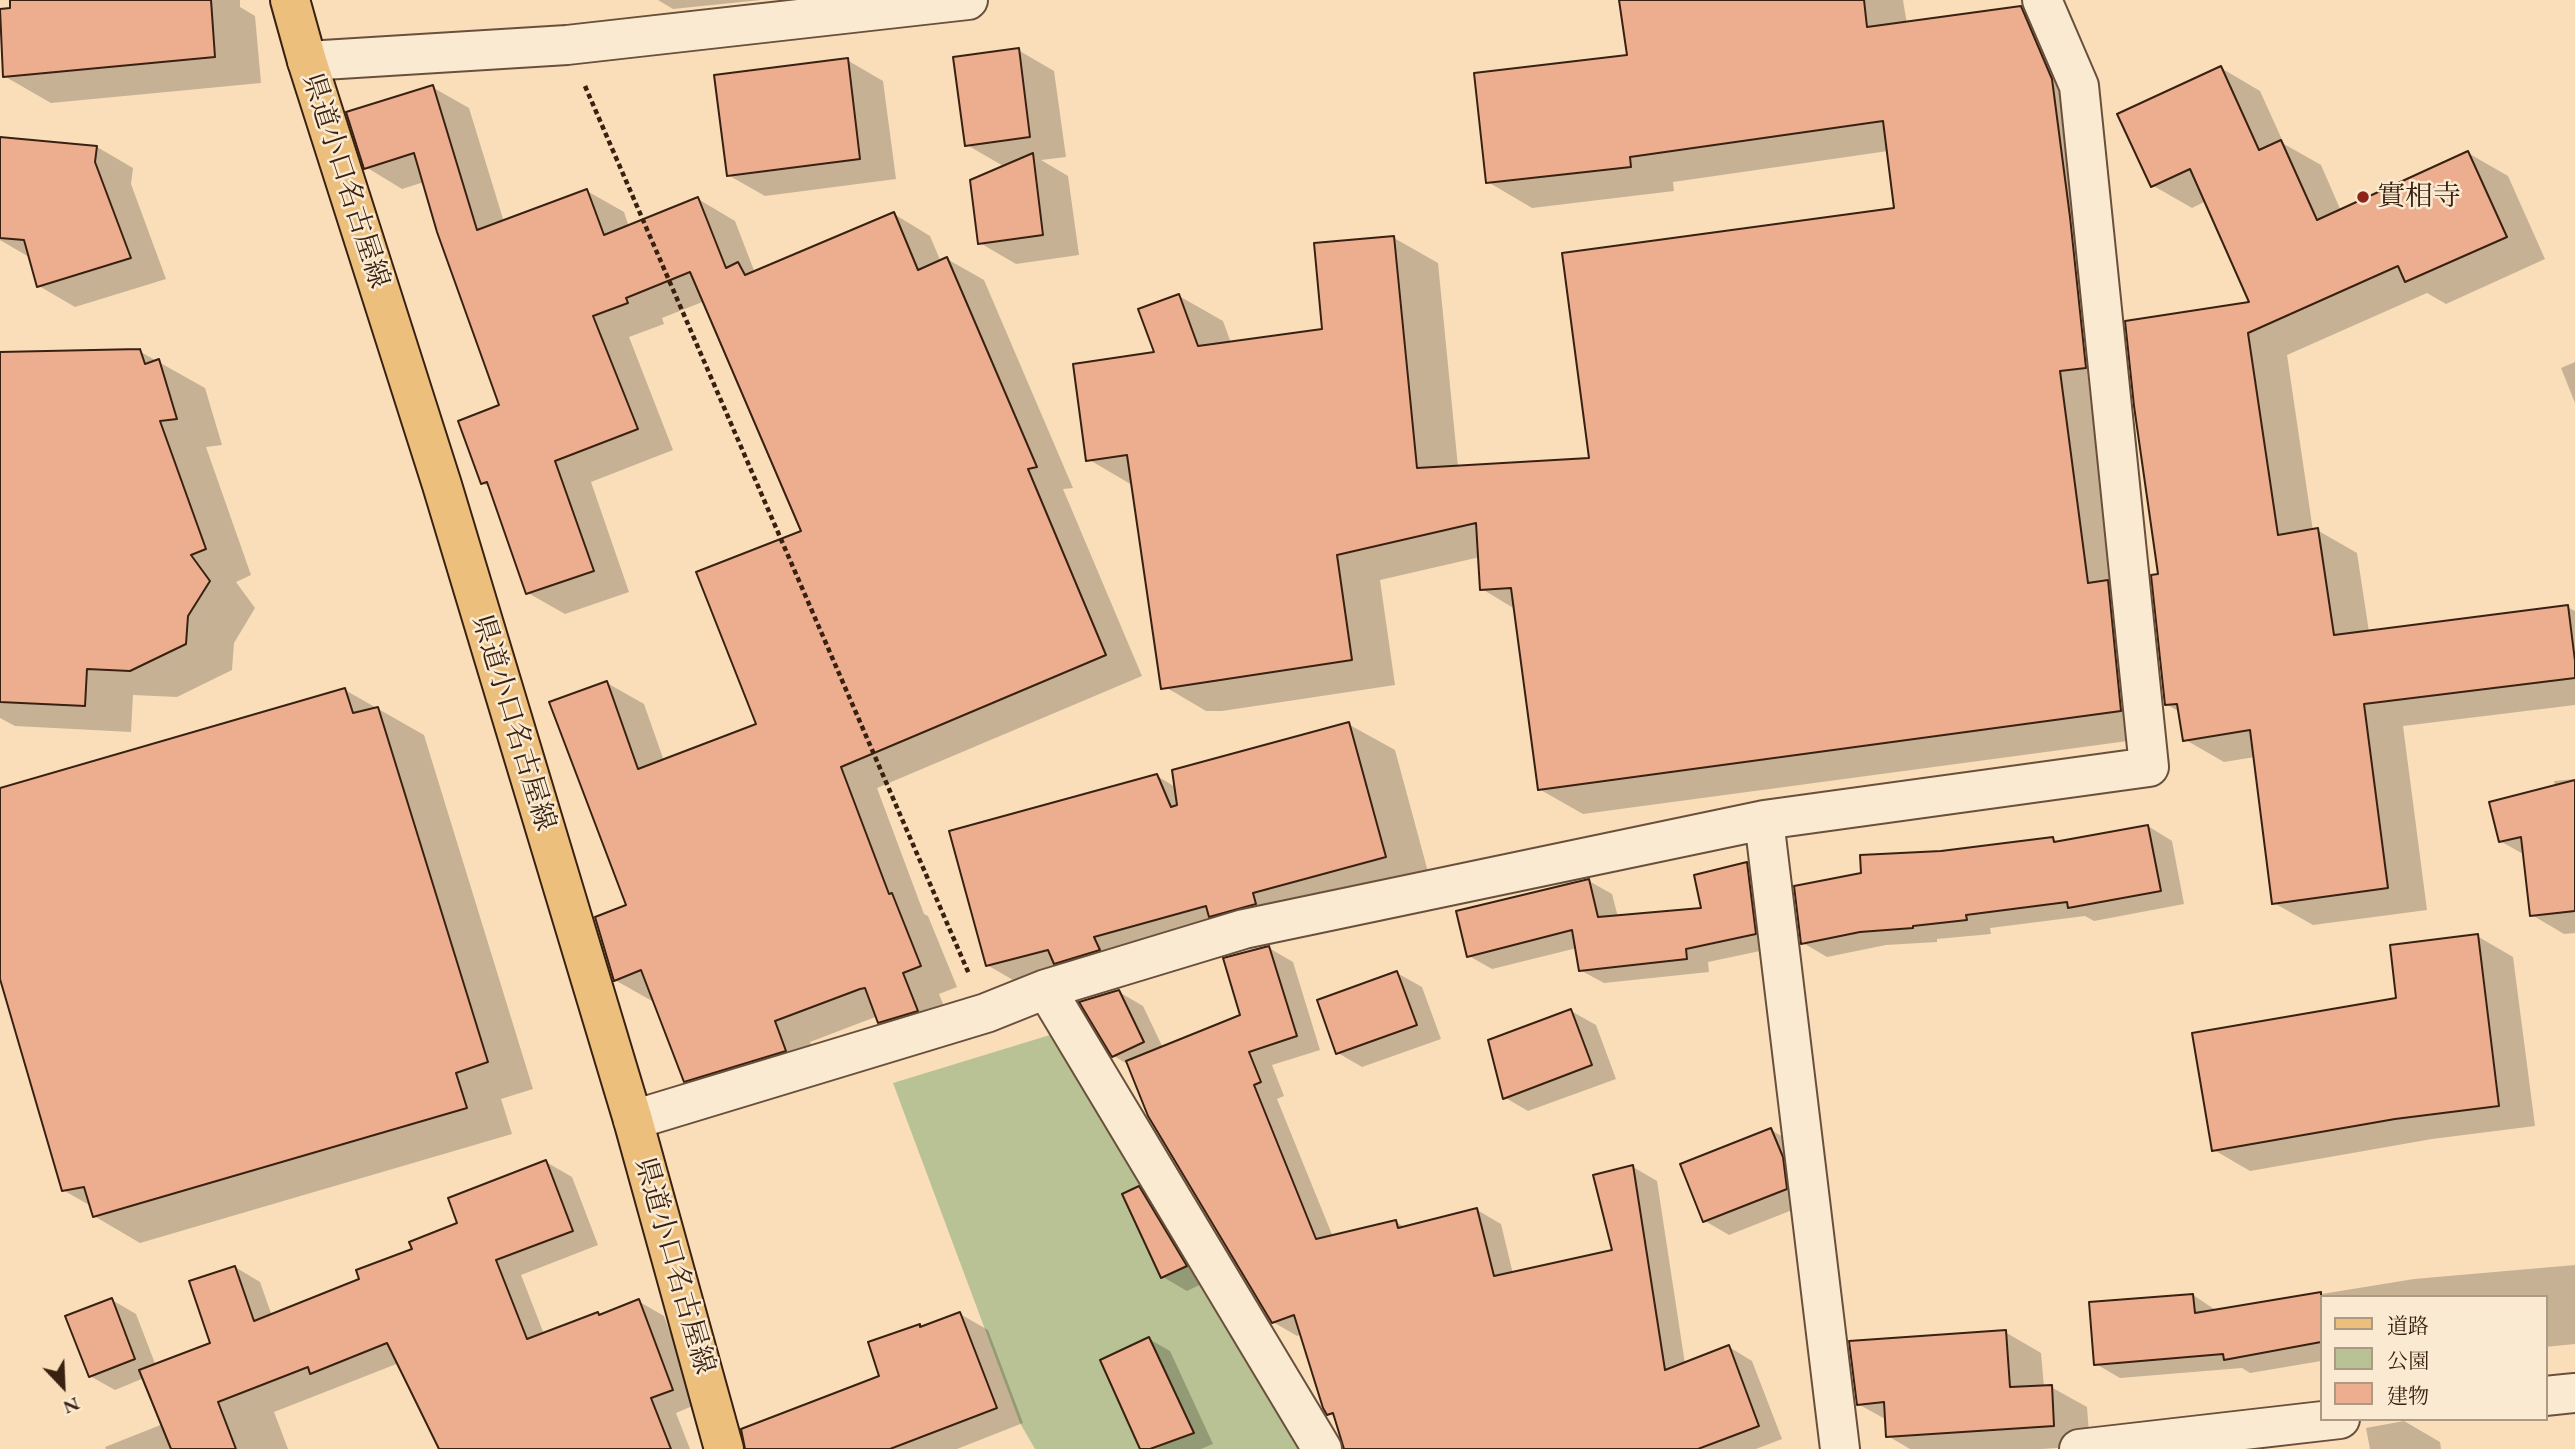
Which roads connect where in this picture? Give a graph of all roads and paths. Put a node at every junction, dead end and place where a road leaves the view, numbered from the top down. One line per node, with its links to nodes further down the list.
1 (290, 0): 5 (main road, 県道小口名古屋線)
2 (2042, 0): 6 (street)
3 (950, 1): 4 (street)
4 (567, 45): 5 (street); 8 (path)
5 (307, 61): 9 (main road, 県道小口名古屋線)
6 (1763, 820): 7 (street); 15 (street)
7 (1046, 989): 8 (street); 14 (street)
8 (986, 1013): 9 (street)
9 (633, 1121): 13 (main road, 県道小口名古屋線)
10 (2575, 1392): 11 (street)
11 (2547, 1396)
12 (2323, 1421): 16 (street)
13 (724, 1449)
14 (1322, 1449)
15 (1840, 1449)
16 (2079, 1449)

